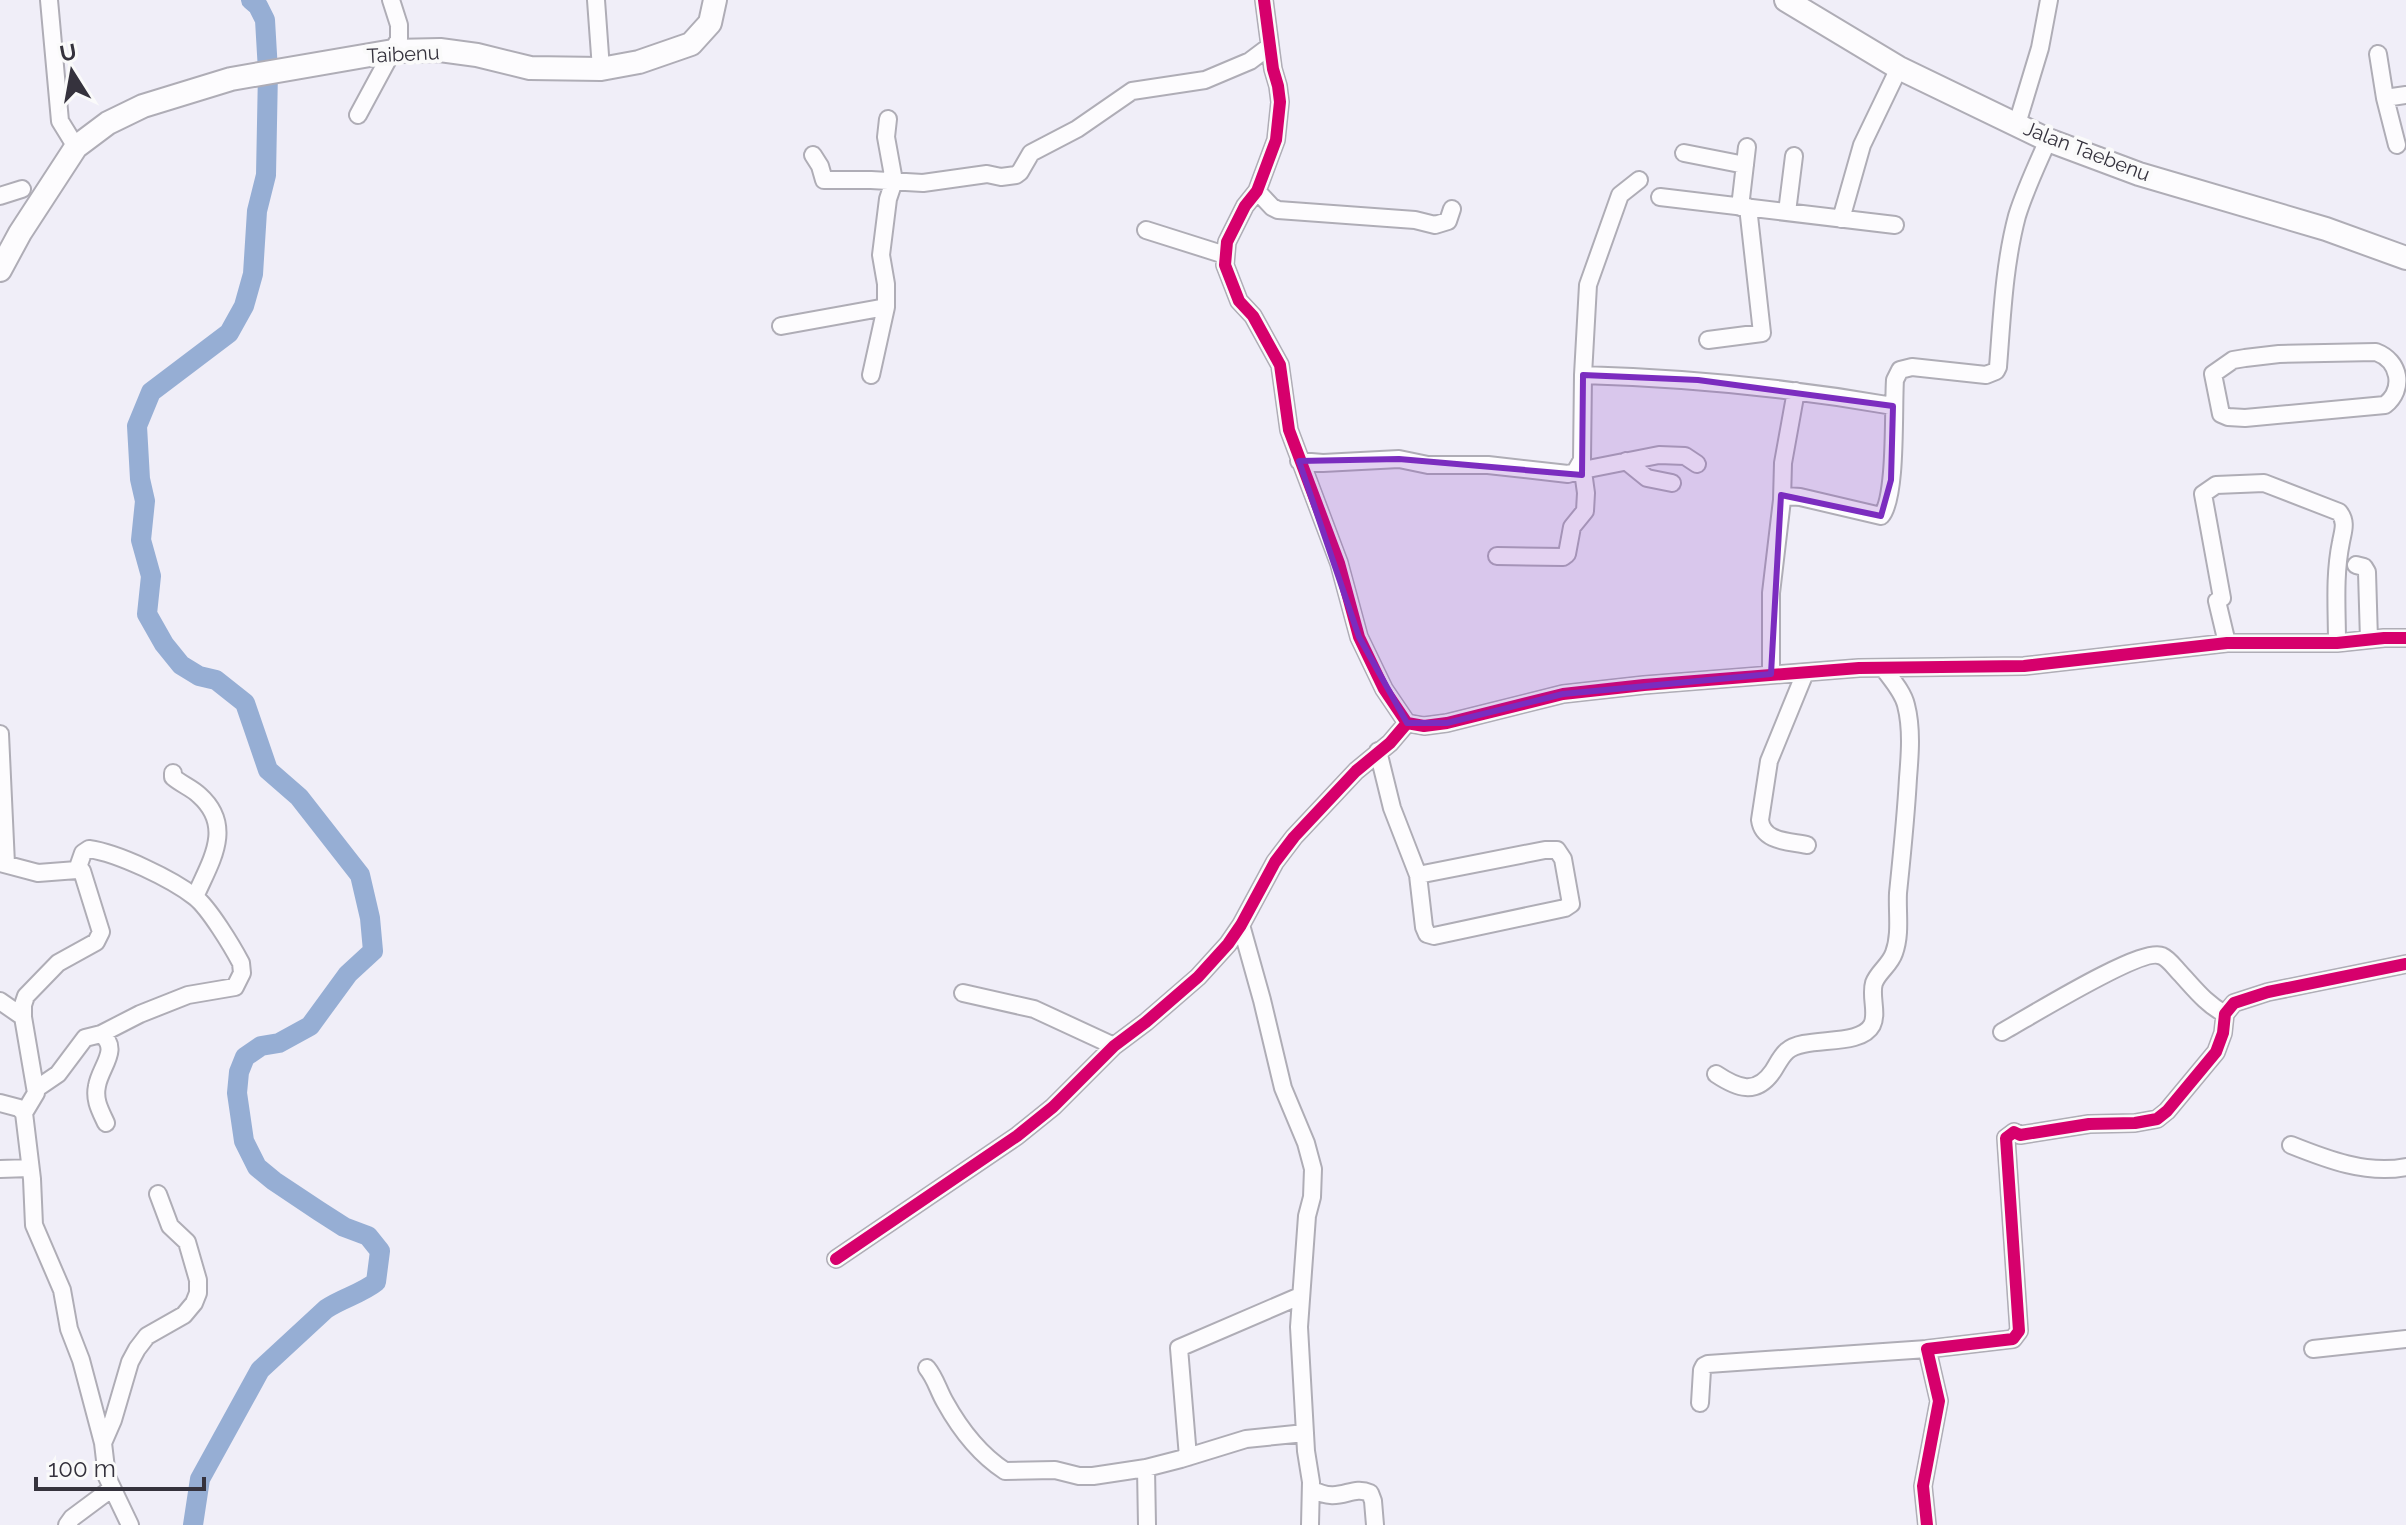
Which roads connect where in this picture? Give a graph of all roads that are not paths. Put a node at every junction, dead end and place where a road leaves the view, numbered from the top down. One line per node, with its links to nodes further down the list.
1 (49, 0): 20 (street)
2 (391, 0): 9 (street)
3 (596, 0): 12 (street)
4 (715, 0): 12 (main road, Taibenu)
5 (1264, 0): 8 (street)
6 (1786, 0): 11 (main road, Jalan Taebenu)
7 (2049, 0): 17 (street)
8 (1270, 46): 27 (street); 29 (street)
9 (393, 51): 12 (main road, Taibenu); 15 (street); 20 (main road, Taibenu)
10 (2378, 54): 14 (street)
11 (1899, 68): 17 (main road, Jalan Taebenu); 35 (street)
12 (601, 69)
13 (2406, 95): 14 (street)
14 (2385, 98): 19 (street)
15 (358, 115)
16 (888, 119): 27 (street)
17 (2017, 124): 18 (main road, Jalan Taebenu)
18 (2048, 140): 39 (main road, Jalan Taebenu); 48 (street)
19 (2397, 145)
20 (76, 147): 40 (main road)
21 (1747, 147): 25 (street)
22 (1684, 153): 25 (street)
23 (813, 155): 27 (street)
24 (1794, 156): 34 (street)
25 (1745, 165): 32 (street)
26 (1639, 180): 45 (street)
27 (894, 181): 41 (street)
28 (22, 189): 30 (street)
29 (1257, 191): 33 (street); 38 (street)
30 (0, 196)
31 (1660, 197): 32 (street)
32 (1744, 207): 34 (street); 43 (street)
33 (1452, 209)
34 (1787, 212): 35 (street)
35 (1841, 219): 36 (street)
36 (1895, 225)
37 (1146, 230): 38 (street)
38 (1225, 255): 49 (street)
39 (2406, 258)
40 (0, 270)
41 (886, 307): 42 (street); 44 (street)
42 (781, 326)
43 (1708, 340)
44 (871, 375)
45 (1583, 375): 47 (street); 52 (street)
46 (2402, 385): 46 (street)
47 (1796, 391): 48 (street); 54 (street)
48 (1893, 406): 54 (street)
49 (1299, 461): 52 (street); 64 (street)
50 (1626, 461): 51 (street); 52 (street); 53 (street)
51 (1697, 464)
52 (1582, 467): 55 (street)
53 (1672, 483)
54 (1782, 500): 63 (street)
55 (1497, 556)
56 (2356, 565): 58 (street)
57 (2406, 638): 58 (street)
58 (2369, 640): 60 (street)
59 (2227, 643): 60 (street); 60 (street); 61 (street)
60 (2337, 643)
61 (1884, 669): 62 (street); 82 (street)
62 (1805, 673): 63 (street); 68 (street)
63 (1771, 674): 64 (street)
64 (1407, 723): 66 (street)
65 (0, 734): 69 (street)
66 (1378, 751): 71 (street); 73 (street)
67 (173, 773): 72 (street)
68 (1807, 845)
69 (3, 864): 70 (street)
70 (77, 870): 72 (street); 78 (street)
71 (1418, 875): 71 (street)
72 (195, 897): 80 (street)
73 (1241, 925): 81 (street); 93 (street)
74 (2406, 964): 77 (street)
75 (963, 993): 81 (street)
76 (0, 1001): 78 (street)
77 (2225, 1014): 79 (street); 95 (street)
78 (23, 1017): 83 (street)
79 (2002, 1032)
80 (101, 1034): 83 (street); 86 (street)
81 (1114, 1046): 92 (street)
82 (1716, 1074)
83 (36, 1089): 85 (street)
84 (0, 1103): 85 (street)
85 (24, 1113): 89 (street)
86 (106, 1123)
87 (2291, 1145): 88 (street)
88 (2406, 1167)
89 (30, 1168): 90 (street); 100 (street)
90 (0, 1169)
91 (158, 1194): 100 (street)
92 (836, 1259)
93 (1300, 1296): 99 (street); 101 (street)
94 (2406, 1339): 96 (street)
95 (1927, 1349): 98 (street); 110 (street)
96 (2313, 1349)
97 (927, 1368): 102 (street)
98 (1700, 1403)
99 (1305, 1433): 101 (street); 104 (street)
100 (103, 1443): 103 (street)
101 (1188, 1457): 102 (street)
102 (1146, 1468): 107 (street)
103 (111, 1489): 105 (street); 106 (street)
104 (1311, 1489): 108 (street); 109 (street)
105 (67, 1525)
106 (130, 1525)
107 (1147, 1525)
108 (1310, 1525)
109 (1375, 1525)
110 (1927, 1525)

